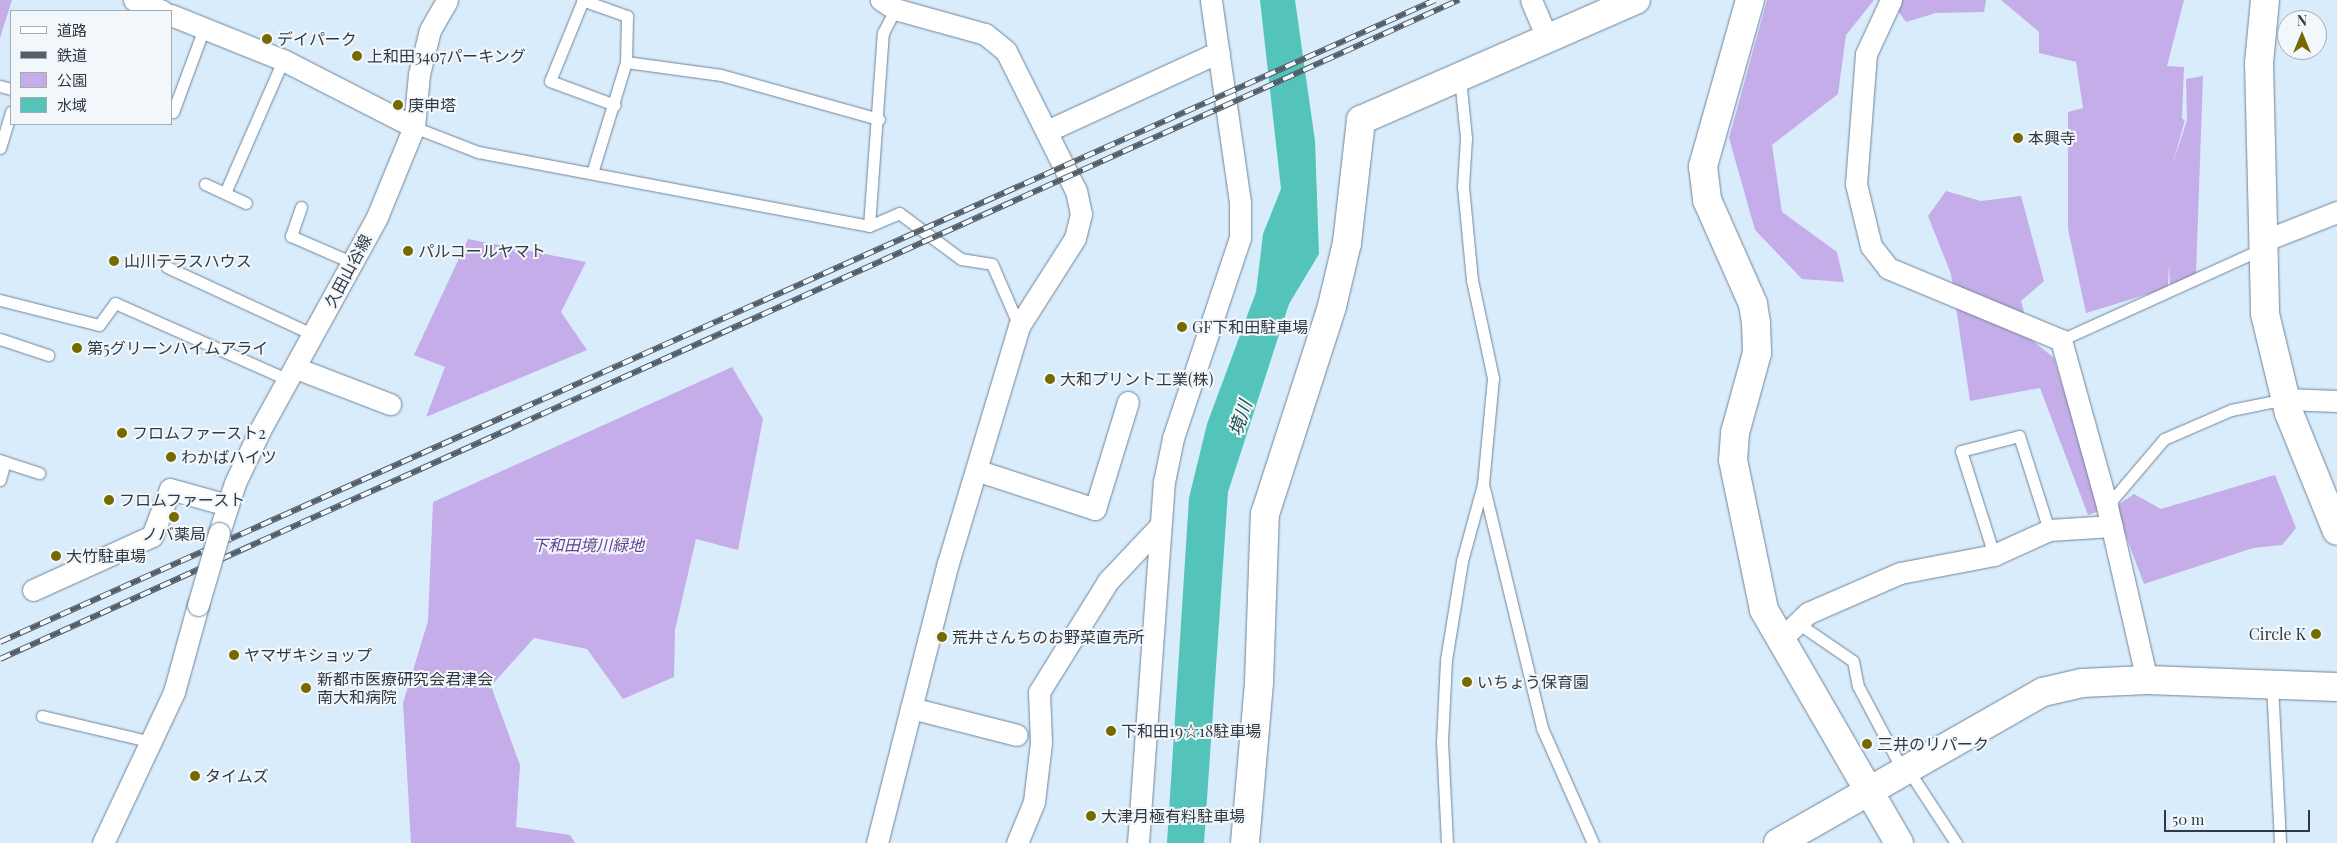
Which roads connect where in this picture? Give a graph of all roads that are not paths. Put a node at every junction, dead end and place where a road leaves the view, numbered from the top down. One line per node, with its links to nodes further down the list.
1 (134, 0): 11 (street)
2 (447, 0): 23 (street, 久田山谷線)
3 (583, 0): 17 (lane); 19 (lane)
4 (1211, 0): 15 (street)
5 (1531, 0): 14 (street)
6 (1636, 0): 14 (street)
7 (1750, 0): 59 (street)
8 (1891, 0): 40 (street)
9 (2265, 0): 33 (street)
10 (891, 3): 22 (lane); 24 (street)
11 (159, 10)
12 (172, 15): 13 (street)
13 (204, 28): 16 (street); 20 (lane)
14 (1548, 40): 18 (street)
15 (1219, 52): 24 (street); 54 (street)
16 (284, 60): 23 (street); 28 (lane)
17 (626, 62): 19 (lane); 22 (lane)
18 (1460, 78): 51 (lane); 73 (street)
19 (615, 105): 26 (lane)
20 (173, 112)
21 (10, 115): 25 (lane)
22 (878, 118): 32 (lane)
23 (414, 127): 26 (lane); 34 (street, 久田山谷線)
24 (1047, 131): 37 (street)
25 (0, 148)
26 (592, 173): 32 (lane)
27 (205, 184): 28 (lane)
28 (225, 193): 29 (lane)
29 (246, 203)
30 (301, 207): 34 (lane)
31 (2337, 212): 33 (street)
32 (869, 226): 37 (lane)
33 (2262, 245): 40 (lane); 43 (street)
34 (352, 263): 38 (street, 久田山谷線)
35 (167, 267): 38 (lane)
36 (0, 300): 42 (lane)
37 (1019, 326): 48 (street)
38 (314, 334): 42 (street, 久田山谷線)
39 (0, 339): 41 (lane)
40 (2061, 340): 53 (street)
41 (48, 355)
42 (293, 374): 46 (street); 52 (street, 久田山谷線)
43 (2285, 399): 44 (street); 53 (lane); 56 (street)
44 (2337, 401)
45 (1128, 402): 48 (street)
46 (390, 404)
47 (3, 461): 49 (lane); 50 (lane)
48 (979, 471): 63 (street)
49 (39, 473)
50 (0, 480)
51 (1484, 484): 74 (lane); 75 (lane)
52 (227, 505): 58 (street); 66 (street, 久田山谷線, bridge)
53 (2109, 516): 55 (street); 60 (street)
54 (1158, 528): 71 (street); 72 (street)
55 (2049, 530): 57 (street); 57 (lane)
56 (2337, 531)
57 (1994, 555): 59 (street)
58 (33, 590)
59 (1789, 632): 67 (lane); 68 (street)
60 (2147, 680): 61 (street); 67 (street)
61 (2272, 684): 62 (street); 79 (lane)
62 (2337, 687)
63 (911, 708): 65 (street); 70 (street)
64 (42, 716): 66 (lane)
65 (1017, 735)
66 (152, 742): 69 (street, 久田山谷線)
67 (1904, 768): 68 (street); 78 (lane)
68 (1865, 790): 76 (street); 77 (street)
69 (103, 843)
70 (877, 843)
71 (1017, 843)
72 (1138, 843)
73 (1245, 843)
74 (1447, 843)
75 (1594, 843)
76 (1778, 843)
77 (1899, 843)
78 (1956, 843)
79 (2280, 843)

